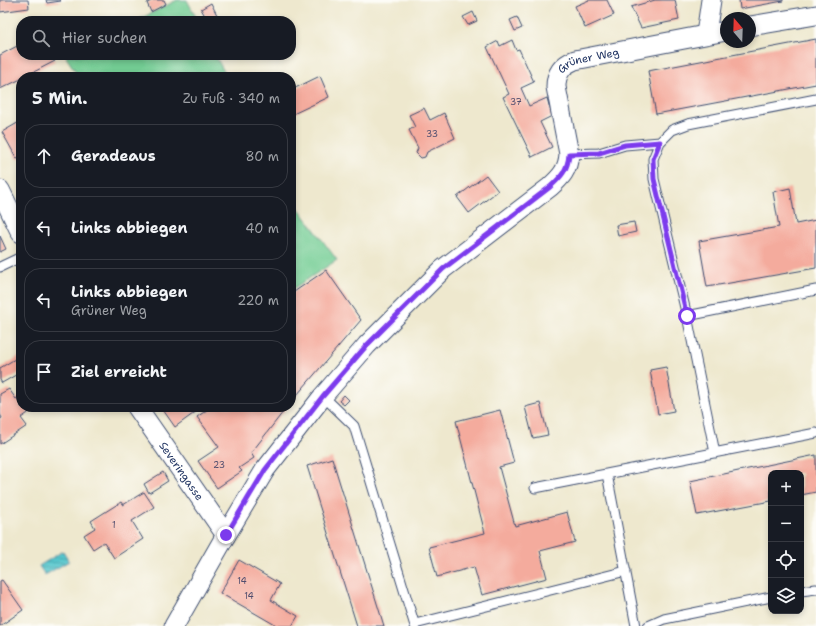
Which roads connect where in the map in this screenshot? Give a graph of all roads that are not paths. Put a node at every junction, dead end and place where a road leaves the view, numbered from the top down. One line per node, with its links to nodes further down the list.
1 (709, 1): 5 (street)
2 (816, 15): 3 (street)
3 (756, 25)
4 (720, 32): 5 (street, Grüner Weg)
5 (706, 34): 8 (street, Grüner Weg)
6 (816, 99): 7 (lane)
7 (660, 142): 8 (lane); 14 (lane)
8 (569, 154): 15 (street, Grüner Weg)
9 (0, 190): 10 (street)
10 (16, 223)
11 (16, 259): 12 (lane)
12 (0, 267)
13 (816, 290): 14 (lane)
14 (687, 316): 18 (lane)
15 (323, 396): 21 (street, Grüner Weg); 26 (lane)
16 (140, 412): 21 (street, Severingasse)
17 (816, 433): 18 (lane)
18 (715, 453): 19 (lane)
19 (607, 474): 20 (lane); 22 (lane)
20 (535, 488)
21 (226, 535): 27 (street, Grüner Weg)
22 (626, 571): 26 (lane); 28 (lane)
23 (816, 589): 24 (lane)
24 (804, 591)
25 (768, 598): 29 (lane)
26 (415, 625)
27 (174, 626)
28 (636, 626)
29 (648, 626)

